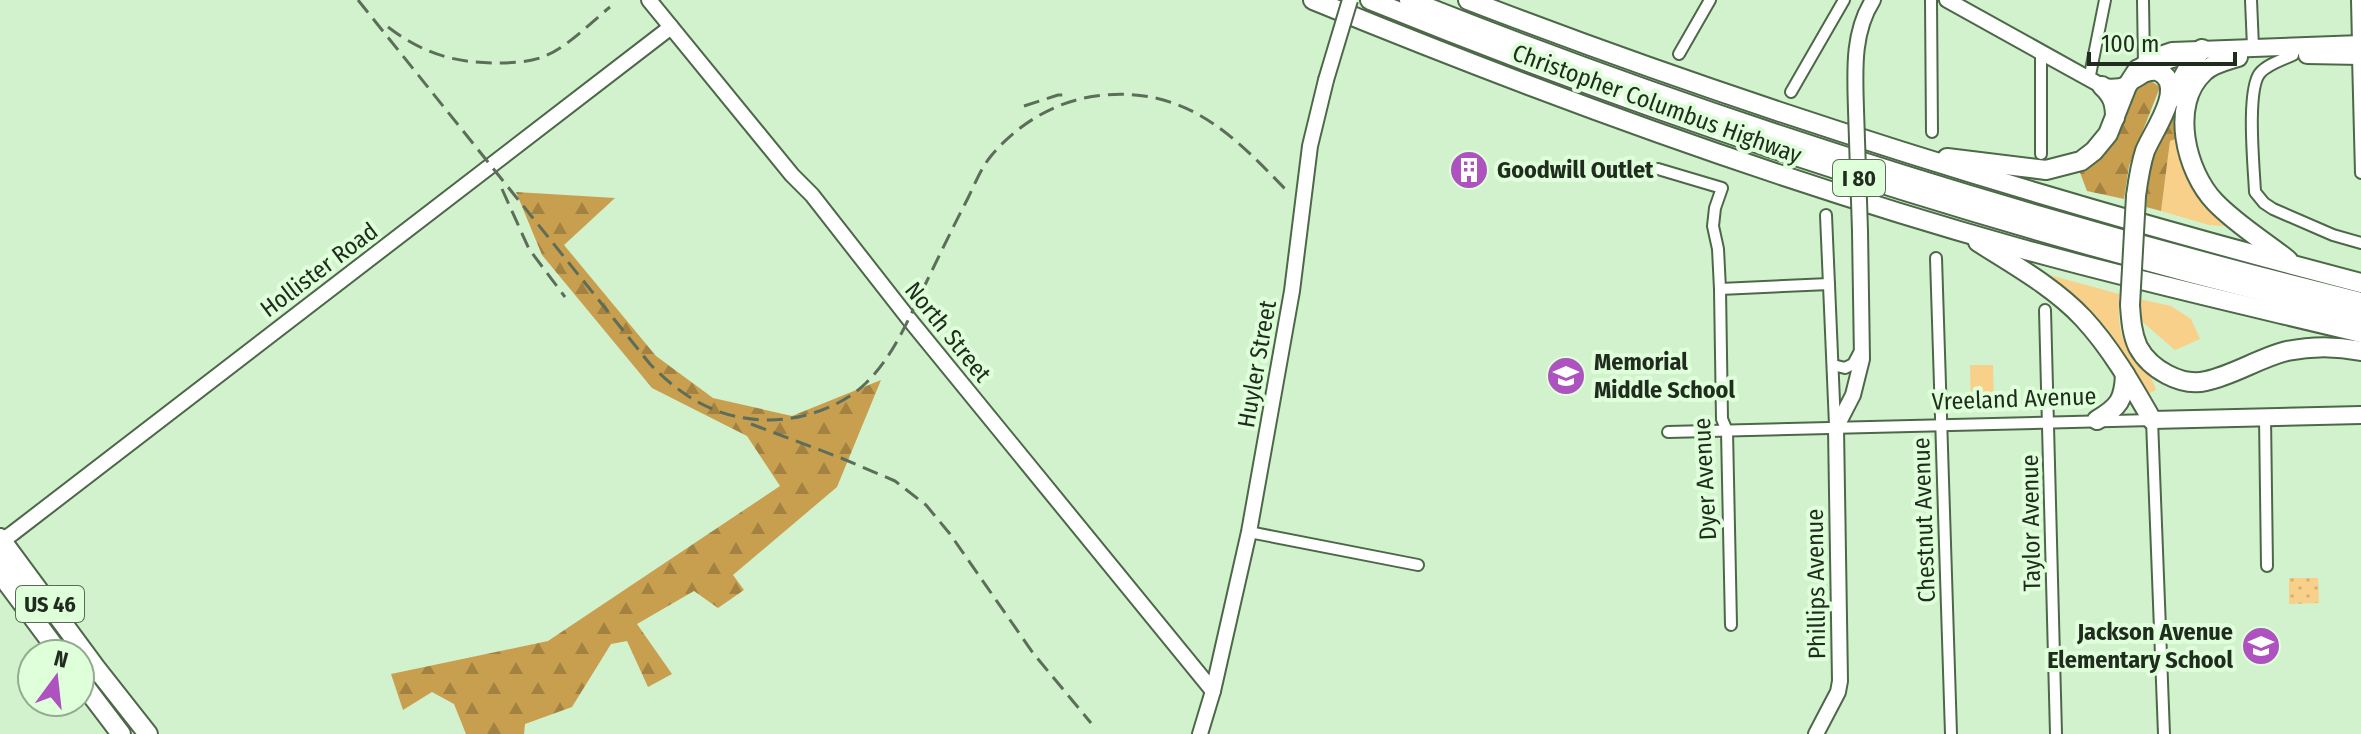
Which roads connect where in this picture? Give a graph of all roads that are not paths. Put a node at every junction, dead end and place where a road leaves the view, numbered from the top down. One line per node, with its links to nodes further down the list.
1 (649, 0): 16 (street, North Street)
2 (1313, 0): 35 (highway, Christopher Columbus Highway / I 80)
3 (1350, 0): 59 (street, Huyler Street, bridge)
4 (1370, 0): 44 (highway, Christopher Columbus Highway / I 80)
5 (1409, 0): 42 (highway, Christopher Columbus Highway / I 80)
6 (1468, 0): 30 (highway, Christopher Columbus Highway / I 80)
7 (1710, 0): 21 (street)
8 (1844, 0): 26 (street)
9 (1873, 0): 46 (street, Phillips Avenue, bridge)
10 (1931, 0): 29 (street)
11 (1947, 0): 19 (street)
12 (2105, 0): 24 (street)
13 (2143, 0): 23 (street)
14 (2250, 0): 18 (street)
15 (2357, 0): 17 (street)
16 (671, 27): 60 (street, Hollister Road); 70 (street, North Street)
17 (2359, 50): 18 (main road); 22 (main road); 33 (street)
18 (2245, 52): 20 (main road); 22 (main road); 38 (highway)
19 (2041, 53): 24 (street); 31 (street)
20 (2199, 53): 23 (main road); 27 (highway)
21 (1679, 54)
22 (2293, 55): 36 (street)
23 (2143, 69): 24 (street); 25 (highway); 27 (highway)
24 (2096, 83): 25 (street); 28 (highway)
25 (2127, 86): 28 (highway)
26 (1791, 92)
27 (2166, 109): 47 (highway, bridge)
28 (2115, 120): 30 (highway)
29 (1932, 132)
30 (1901, 153): 38 (highway, Christopher Columbus Highway / I 80)
31 (2041, 154)
32 (1658, 169): 41 (street, Dyer Avenue)
33 (2361, 173)
34 (1826, 215): 40 (street, Phillips Avenue)
35 (1963, 232): 45 (highway, Christopher Columbus Highway / I 80); 49 (highway)
36 (2361, 243)
37 (1936, 258): 55 (street, Chestnut Avenue)
38 (2294, 265): 39 (highway, Christopher Columbus Highway / I 80)
39 (2361, 283)
40 (1829, 284): 41 (street); 48 (street, Phillips Avenue)
41 (1720, 289): 57 (street, Dyer Avenue)
42 (2361, 302)
43 (2045, 310): 54 (street, Taylor Avenue)
44 (2361, 316)
45 (2361, 333)
46 (1863, 343): 48 (street); 56 (street, Phillips Avenue)
47 (2361, 351)
48 (1833, 365): 56 (street, Phillips Avenue)
49 (2125, 374): 52 (highway); 53 (highway)
50 (2361, 415): 51 (main road, Vreeland Avenue)
51 (2265, 417): 53 (main road, Vreeland Avenue); 63 (street)
52 (2097, 420): 53 (street, Vreeland Avenue); 54 (street, Vreeland Avenue)
53 (2152, 420): 78 (street)
54 (2050, 422): 55 (street, Vreeland Avenue); 77 (street, Taylor Avenue)
55 (1941, 426): 56 (street, Vreeland Avenue); 76 (street, Chestnut Avenue)
56 (1836, 428): 57 (street, Vreeland Avenue); 75 (street, Phillips Avenue)
57 (1727, 431): 58 (street, Vreeland Avenue); 65 (street, Dyer Avenue)
58 (1668, 432)
59 (1249, 532): 62 (street); 70 (street, Huyler Street)
60 (1, 543): 68 (highway, US 46)
61 (0, 562): 67 (highway)
62 (1418, 565)
63 (2267, 566)
64 (4, 584): 66 (highway, US 46)
65 (1731, 625)
66 (47, 638)
67 (62, 638)
68 (73, 638)
69 (96, 668): 74 (highway, US 46)
70 (1213, 691): 72 (street, Huyler Street)
71 (96, 701): 73 (highway)
72 (1203, 732)
73 (121, 734)
74 (148, 734)
75 (1816, 734)
76 (1951, 734)
77 (2056, 734)
78 (2164, 734)

